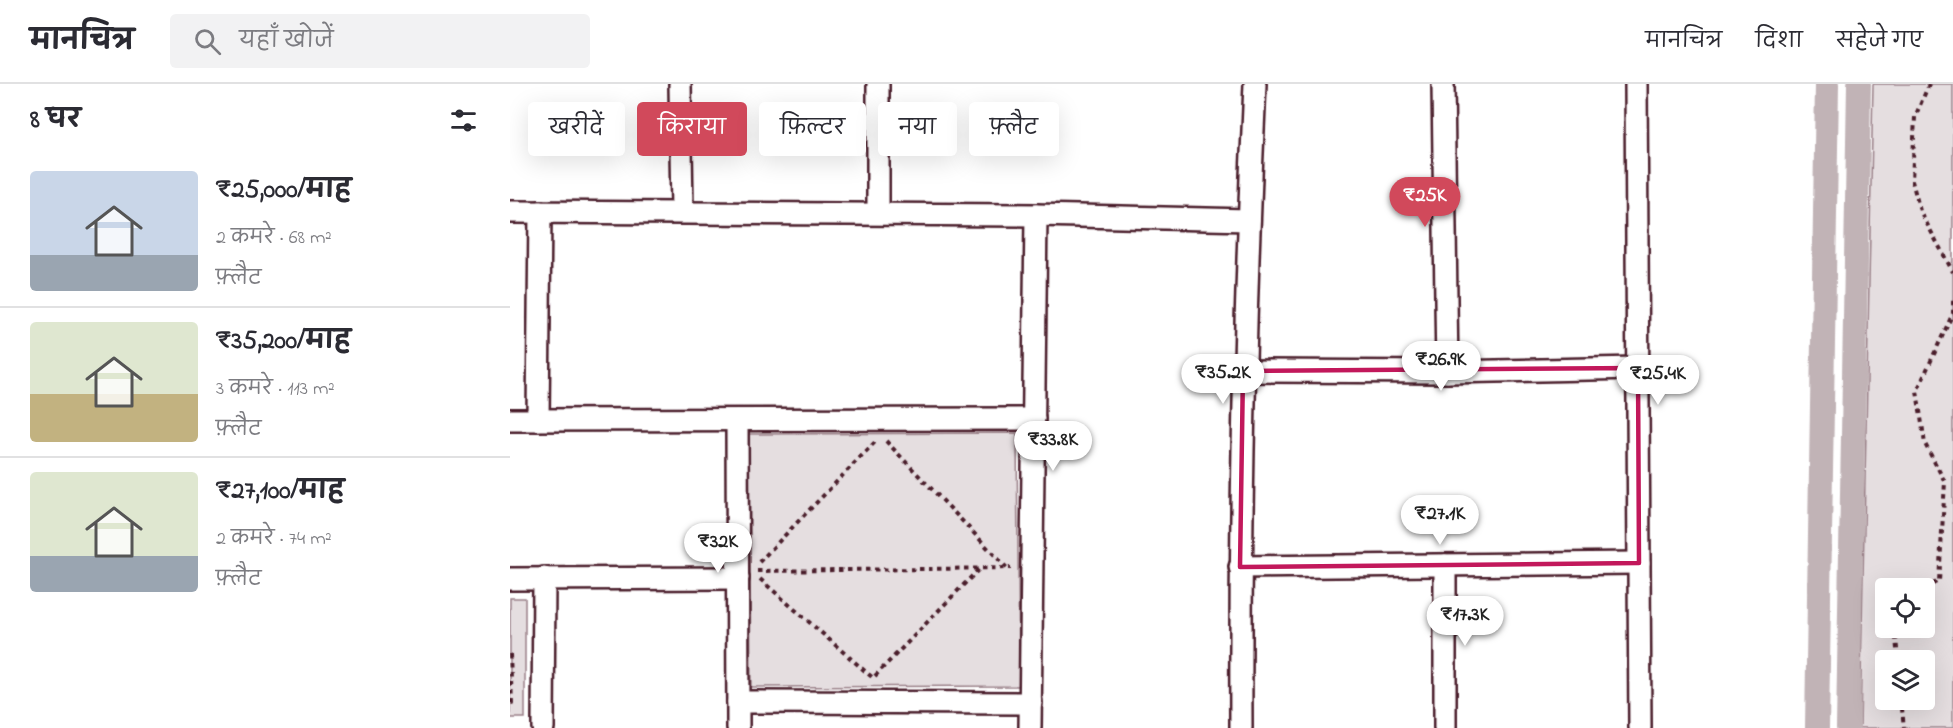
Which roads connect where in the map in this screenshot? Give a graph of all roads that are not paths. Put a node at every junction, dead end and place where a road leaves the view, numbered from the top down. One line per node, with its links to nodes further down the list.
1 (680, 84): 6 (street)
2 (878, 84): 9 (street)
3 (1255, 84): 11 (street)
4 (1443, 84): 14 (street)
5 (1636, 84): 12 (street)
6 (682, 211): 8 (street); 9 (street)
7 (510, 212): 8 (street)
8 (540, 212): 17 (street)
9 (878, 213): 10 (street)
10 (1036, 215): 11 (street); 15 (street)
11 (1249, 220): 13 (street)
12 (1638, 368): 14 (street); 19 (street)
13 (1244, 371): 14 (street); 21 (street)
14 (1447, 372)
15 (1034, 419): 18 (street); 26 (street)
16 (510, 420): 17 (street)
17 (538, 420): 18 (street)
18 (737, 420): 22 (street)
19 (1639, 563): 20 (street); 32 (street)
20 (1445, 565): 21 (street); 31 (street)
21 (1240, 567): 30 (street)
22 (744, 574): 23 (street); 25 (street)
23 (544, 578): 24 (street); 27 (street)
24 (510, 579)
25 (738, 702): 26 (street); 28 (street)
26 (1031, 703): 29 (street)
27 (543, 728)
28 (738, 728)
29 (1030, 728)
30 (1241, 728)
31 (1445, 728)
32 (1640, 728)

